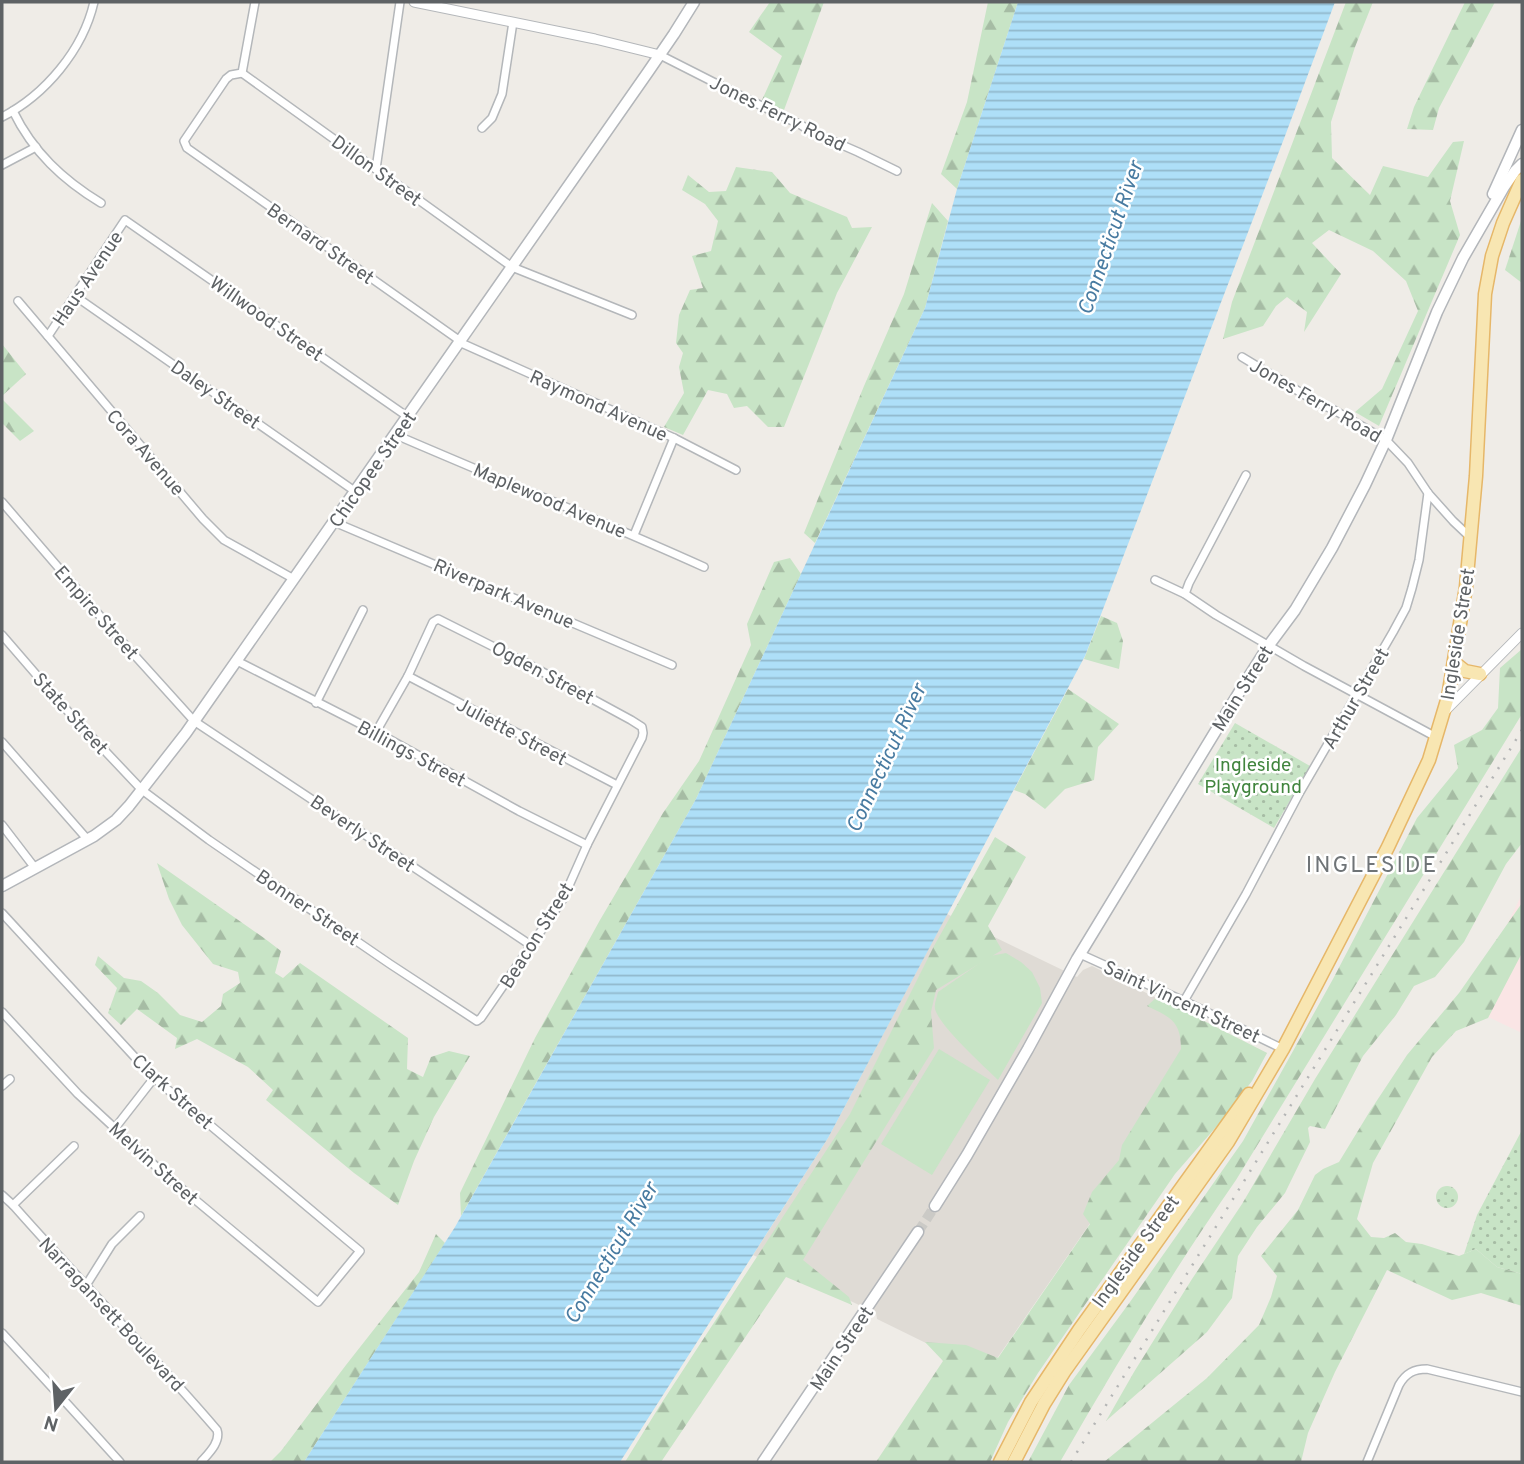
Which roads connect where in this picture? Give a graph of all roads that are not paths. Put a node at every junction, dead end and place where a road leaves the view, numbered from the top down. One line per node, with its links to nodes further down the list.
1 (94, 2): 9 (street)
2 (255, 2): 8 (street)
3 (400, 2): 16 (street)
4 (414, 2): 6 (street)
5 (694, 2): 7 (main road, Chicopee Street)
6 (513, 22): 7 (street); 11 (street)
7 (660, 55): 17 (street, Jones Ferry Road); 23 (main road, Chicopee Street)
8 (242, 73): 16 (street, Dillon Street); 28 (street, Bernard Street)
9 (13, 111): 10 (street); 13 (street)
10 (2, 117)
11 (482, 128)
12 (1522, 130): 22 (main road, Main Street)
13 (36, 147): 15 (street); 20 (street)
14 (1522, 164): 22 (main road, Main Street)
15 (2, 165)
16 (376, 169): 23 (street, Dillon Street)
17 (897, 171)
18 (1522, 172): 19 (main road, Ingleside Street)
19 (1520, 184): 41 (main road, Ingleside Street)
20 (101, 203)
21 (125, 220): 24 (street, Haus Avenue); 30 (street, Willwood Street)
22 (1478, 229): 33 (main road, Main Street)
23 (512, 267): 26 (street, Dillon Street); 28 (main road, Chicopee Street)
24 (75, 296): 27 (street, Haus Avenue); 36 (street, Daley Street)
25 (18, 301): 27 (street, Cora Avenue)
26 (632, 316)
27 (48, 336): 43 (street, Cora Avenue)
28 (459, 342): 30 (main road, Chicopee Street); 32 (street, Raymond Avenue)
29 (1242, 357): 33 (street, Jones Ferry Road)
30 (408, 417): 31 (main road, Chicopee Street)
31 (396, 435): 36 (main road, Chicopee Street); 40 (street, Maplewood Avenue)
32 (674, 438): 34 (street, Raymond Avenue); 40 (street)
33 (1386, 440): 37 (street, Jones Ferry Road); 49 (main road, Main Street)
34 (736, 470)
35 (1246, 475): 45 (street)
36 (356, 492): 39 (main road, Chicopee Street)
37 (1428, 493): 41 (street, Jones Ferry Road); 55 (street, Arthur Street)
38 (2, 502): 58 (street, Empire Street)
39 (334, 522): 43 (main road, Chicopee Street); 52 (street, Riverpark Avenue)
40 (634, 535): 42 (street, Maplewood Avenue)
41 (1472, 539): 51 (main road, Ingleside Street)
42 (704, 567)
43 (294, 579): 50 (main road, Chicopee Street)
44 (1156, 580): 45 (street)
45 (1185, 594): 49 (street)
46 (363, 610): 56 (street)
47 (1522, 633): 53 (street)
48 (2, 635): 64 (street, State Street)
49 (1269, 645): 55 (street); 72 (main road, Main Street)
50 (236, 661): 56 (street, Billings Street); 58 (main road, Chicopee Street)
51 (1455, 663): 53 (main road); 57 (main road, Ingleside Street)
52 (672, 665)
53 (1480, 674): 57 (street)
54 (408, 676): 59 (street, Ogden Street); 60 (street); 63 (street, Juliette Street)
55 (1356, 695): 61 (street); 73 (street, Arthur Street)
56 (316, 703): 60 (street, Billings Street)
57 (1444, 712): 61 (main road, Ingleside Street)
58 (194, 721): 64 (main road, Chicopee Street); 71 (street, Beverly Street)
59 (643, 730): 63 (street, Beacon Street)
60 (376, 732): 67 (street, Billings Street)
61 (1436, 737): 76 (main road, Ingleside Street)
62 (2, 742): 66 (street)
63 (617, 785): 67 (street, Beacon Street)
64 (142, 790): 66 (main road, Chicopee Street); 75 (street, Bonner Street)
65 (2, 825): 68 (street)
66 (88, 840): 68 (main road, Chicopee Street)
67 (587, 845): 71 (street, Beacon Street)
68 (35, 868): 69 (main road, Chicopee Street)
69 (2, 886)
70 (2, 913): 77 (street, Clark Street)
71 (531, 946): 75 (street, Beacon Street)
72 (1080, 954): 73 (street, Saint Vincent Street); 84 (main road, Main Street)
73 (1184, 1001): 76 (street, Saint Vincent Street)
74 (2, 1012): 80 (street, Melvin Street)
75 (477, 1021)
76 (1283, 1049): 94 (main road, Ingleside Street); 95 (main road, Ingleside Street)
77 (154, 1078): 80 (street); 88 (street, Clark Street)
78 (10, 1079): 79 (street)
79 (2, 1086)
80 (115, 1128): 88 (street, Melvin Street)
81 (74, 1146): 83 (street)
82 (2, 1195): 83 (street, Narragansett Boulevard)
83 (13, 1205): 87 (street, Narragansett Boulevard)
84 (935, 1206)
85 (140, 1216): 87 (street)
86 (919, 1232): 93 (main road, Main Street)
87 (85, 1287): 92 (street, Narragansett Boulevard)
88 (318, 1302)
89 (2, 1333): 91 (street)
90 (1522, 1392): 96 (street)
91 (120, 1462)
92 (201, 1462)
93 (763, 1462)
94 (1000, 1462)
95 (1014, 1462)
96 (1367, 1462)

